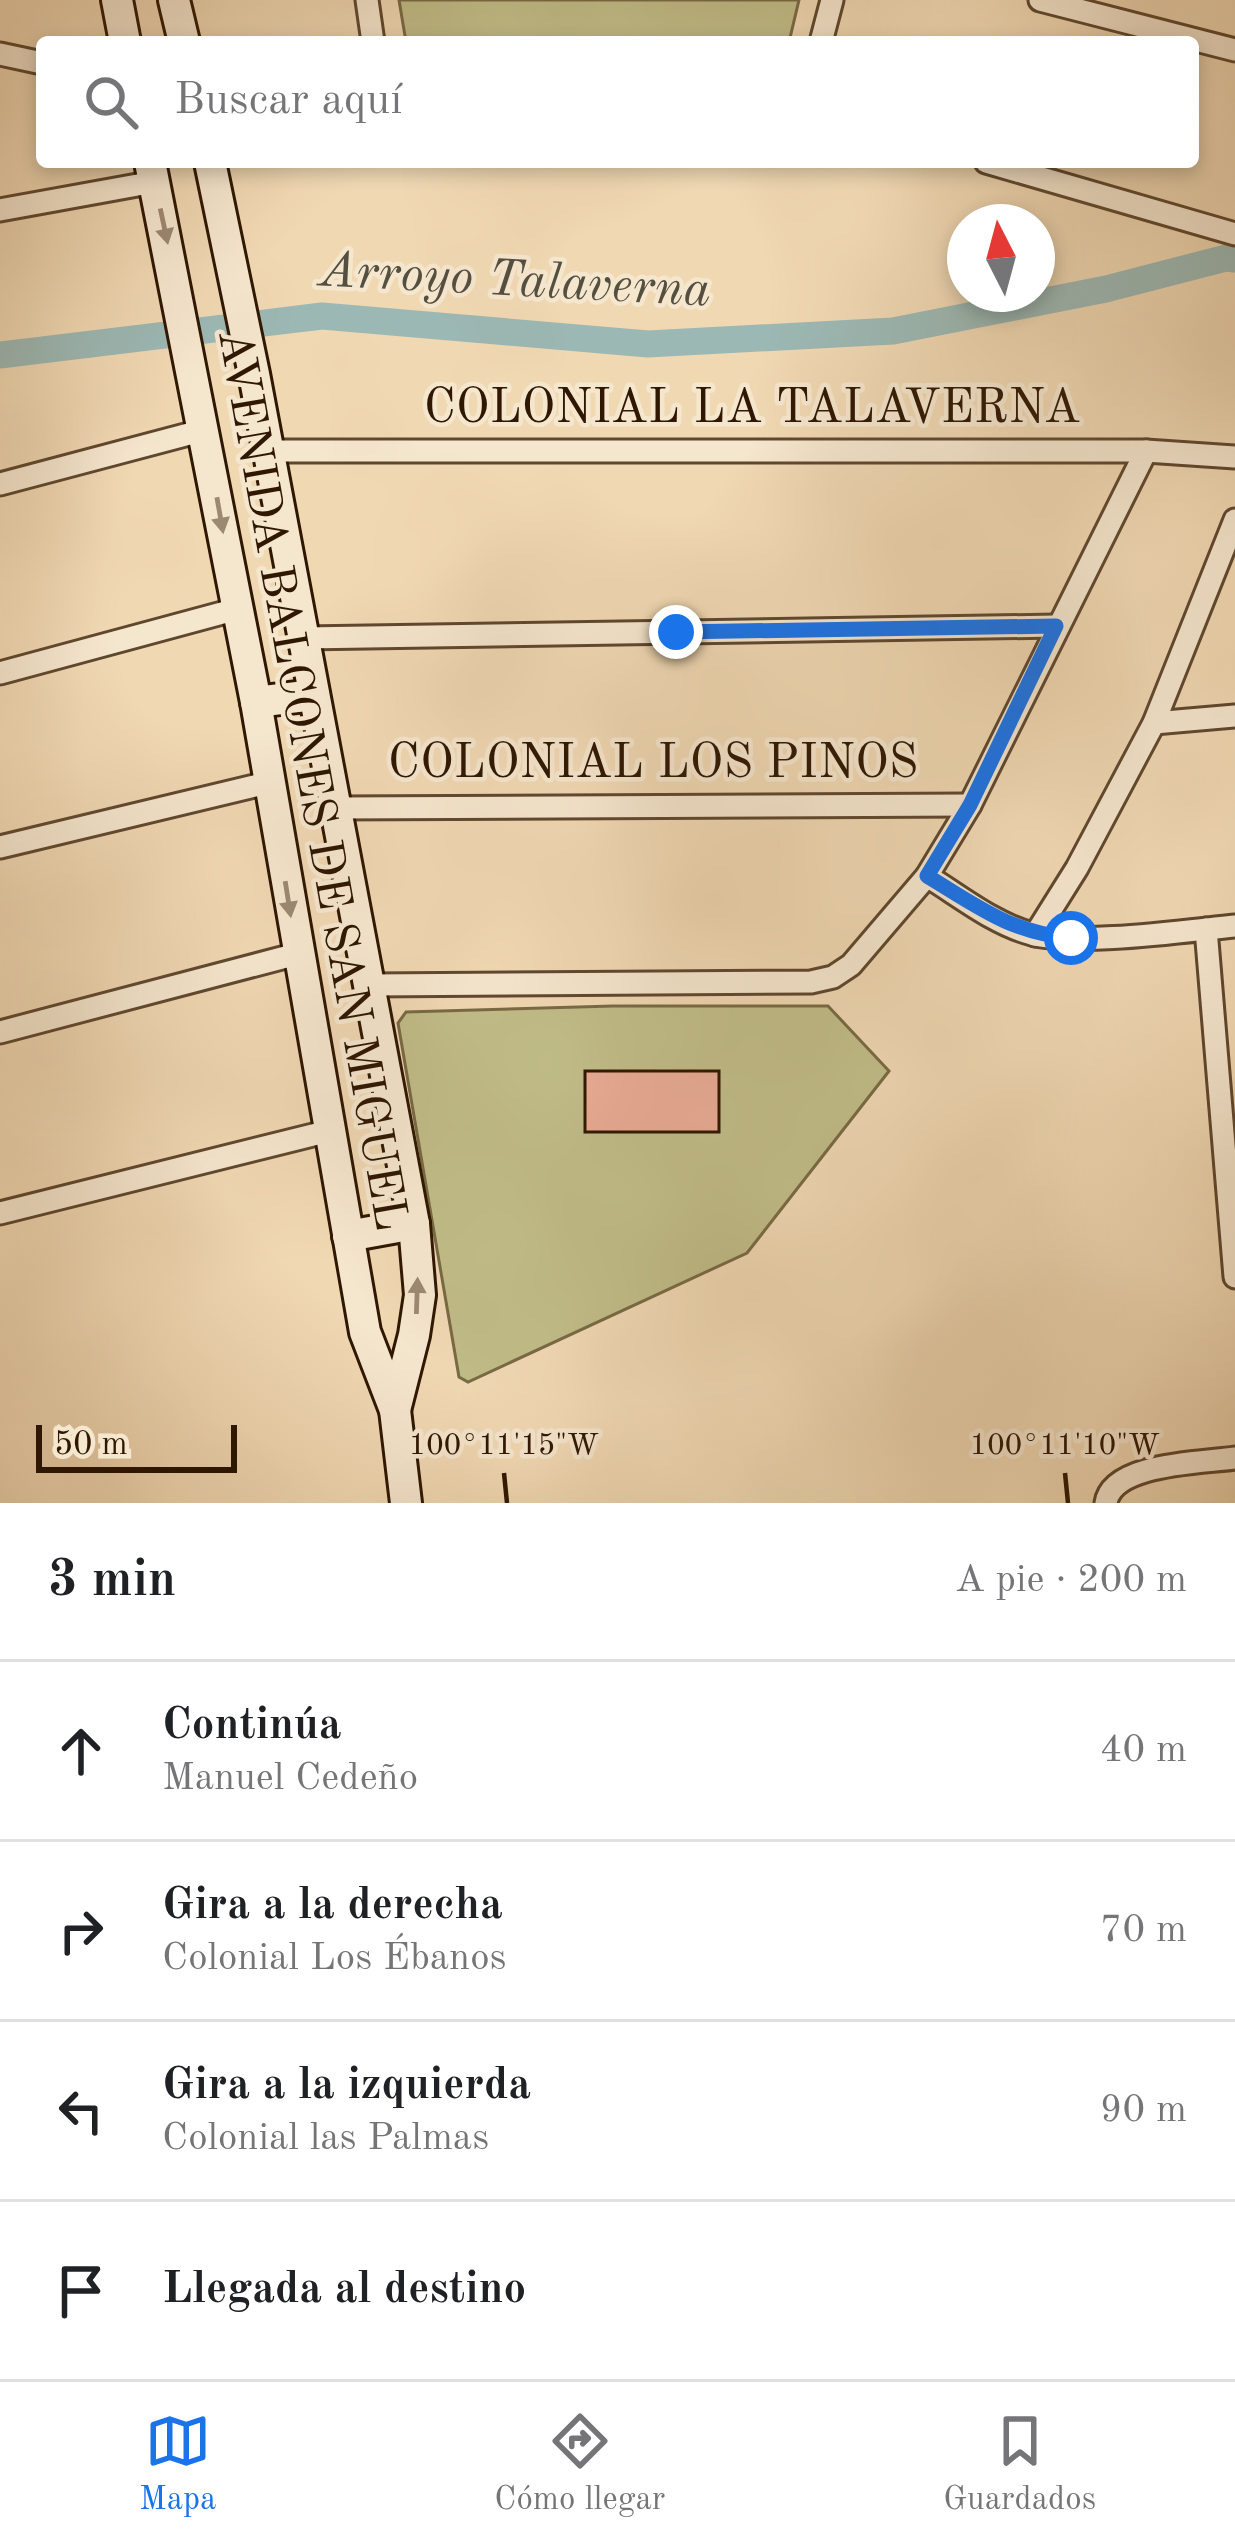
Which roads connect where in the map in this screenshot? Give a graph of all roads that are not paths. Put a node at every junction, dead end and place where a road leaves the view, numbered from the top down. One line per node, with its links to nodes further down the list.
1 (117, 0): 6 (street)
2 (174, 0): 7 (street)
3 (367, 0): 8 (street)
4 (832, 0): 9 (street)
5 (1040, 0): 10 (street)
6 (124, 36)
7 (183, 36)
8 (372, 36)
9 (823, 36)
10 (1180, 36)
11 (1199, 41): 12 (street)
12 (1235, 50)
13 (0, 54): 14 (street)
14 (36, 62)
15 (211, 168): 22 (street, AVENIDA BALCONES DE SAN MIGUEL)
16 (1007, 168): 19 (street)
17 (152, 172): 18 (street); 20 (street, AVENIDA BALCONES DE SAN MIGUEL, one-way to 20)
18 (0, 210)
19 (1235, 234)
20 (202, 416): 24 (street); 26 (street, AVENIDA BALCONES DE SAN MIGUEL, one-way to 26)
21 (1146, 451): 22 (street, COLONIAL LA TALAVERNA); 23 (street, COLONIAL LA TALAVERNA); 27 (street)
22 (268, 452): 28 (street, AVENIDA BALCONES DE SAN MIGUEL)
23 (1235, 457)
24 (0, 484)
25 (1235, 520): 33 (street)
26 (237, 609): 29 (street); 31 (street, AVENIDA BALCONES DE SAN MIGUEL)
27 (1056, 626): 28 (street); 35 (street)
28 (304, 638): 30 (street, AVENIDA BALCONES DE SAN MIGUEL)
29 (0, 673)
30 (314, 695): 31 (street); 36 (street, AVENIDA BALCONES DE SAN MIGUEL)
31 (256, 702): 34 (street, AVENIDA BALCONES DE SAN MIGUEL)
32 (1235, 716): 33 (street)
33 (1154, 723): 41 (street)
34 (271, 782): 37 (street); 42 (street, AVENIDA BALCONES DE SAN MIGUEL, one-way to 42)
35 (970, 805): 36 (street, COLONIAL LOS PINOS); 38 (street)
36 (336, 808): 43 (street, AVENIDA BALCONES DE SAN MIGUEL)
37 (0, 847)
38 (927, 876): 41 (street); 43 (street)
39 (1235, 926): 40 (street)
40 (1206, 929): 41 (street); 49 (street)
41 (1035, 935)
42 (297, 954): 44 (street); 45 (street, AVENIDA BALCONES DE SAN MIGUEL)
43 (371, 985): 47 (street, AVENIDA BALCONES DE SAN MIGUEL)
44 (0, 1032)
45 (328, 1131): 46 (street); 48 (street, AVENIDA BALCONES DE SAN MIGUEL)
46 (0, 1214)
47 (414, 1224): 48 (street); 50 (street, AVENIDA BALCONES DE SAN MIGUEL, one-way to 47)
48 (348, 1236): 50 (street, AVENIDA BALCONES DE SAN MIGUEL)
49 (1235, 1276)
50 (395, 1410): 52 (street, AVENIDA BALCONES DE SAN MIGUEL)
51 (1235, 1458): 53 (street)
52 (406, 1503)
53 (1106, 1503)

